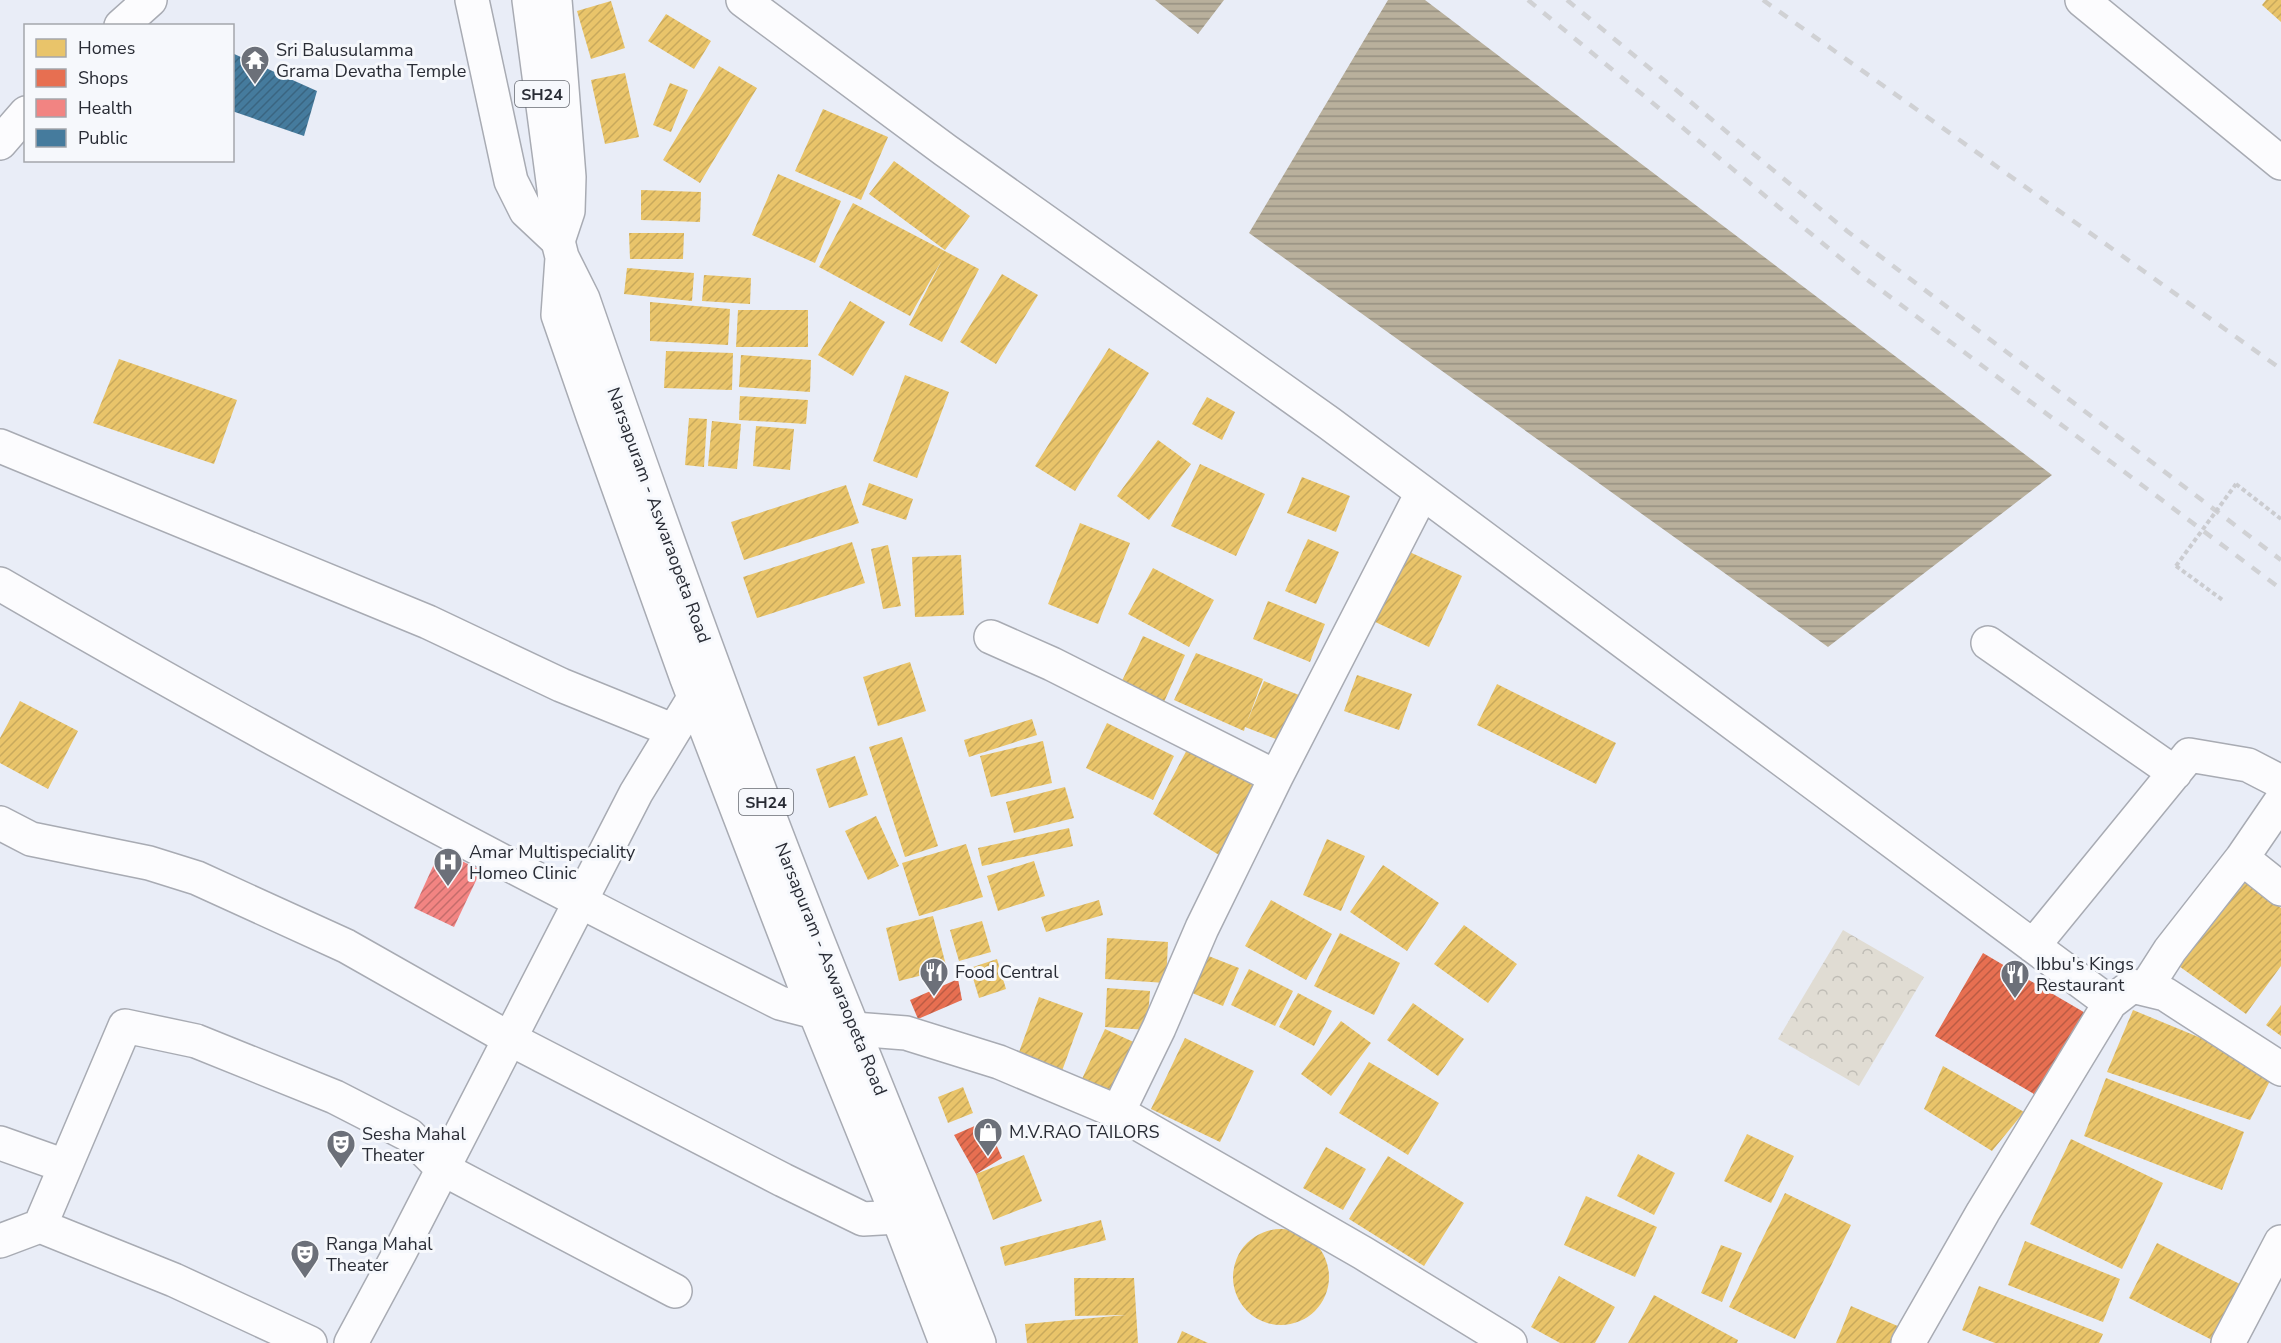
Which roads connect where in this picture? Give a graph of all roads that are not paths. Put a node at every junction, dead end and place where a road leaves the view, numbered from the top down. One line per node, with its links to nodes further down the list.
1 (150, 0): 7 (street)
2 (472, 0): 11 (street)
3 (530, 0): 11 (street, Narsapuram - Aswaraopeta Road / SH24)
4 (555, 0): 11 (street)
5 (743, 0): 13 (street)
6 (2082, 0): 10 (street)
7 (123, 24)
8 (24, 115): 9 (street)
9 (0, 143)
10 (2281, 163)
11 (560, 249): 17 (street, Narsapuram - Aswaraopeta Road / SH24); 18 (street, Narsapuram - Aswaraopeta Road / SH24)
12 (0, 446): 19 (street)
13 (1422, 493): 21 (street); 28 (street)
14 (0, 584): 27 (street)
15 (991, 637): 21 (street)
16 (1988, 643): 20 (street)
17 (713, 666): 18 (street); 32 (street, Narsapuram - Aswaraopeta Road / SH24)
18 (694, 697): 19 (street); 31 (street, Narsapuram - Aswaraopeta Road / SH24)
19 (672, 730): 27 (street)
20 (2175, 773): 22 (street); 28 (street)
21 (1276, 777): 35 (street)
22 (2281, 782)
23 (2281, 801): 25 (street)
24 (0, 823): 33 (street)
25 (2242, 858): 26 (street); 29 (street)
26 (2281, 889)
27 (580, 903): 31 (street); 33 (street)
28 (2033, 946): 30 (street)
29 (2145, 989): 30 (street); 34 (street)
30 (2109, 1003): 49 (street)
31 (815, 1012): 39 (street, Narsapuram - Aswaraopeta Road / SH24)
32 (855, 1029): 35 (street); 47 (street, Narsapuram - Aswaraopeta Road / SH24)
33 (510, 1039): 38 (street); 39 (street)
34 (2281, 1069)
35 (1118, 1112): 48 (street)
36 (0, 1143): 37 (street)
37 (65, 1166): 38 (street); 40 (street)
38 (443, 1169): 43 (street); 44 (street)
39 (898, 1217): 46 (street, Narsapuram - Aswaraopeta Road / SH24)
40 (40, 1226): 41 (street); 45 (street)
41 (0, 1241)
42 (2281, 1242): 50 (street)
43 (675, 1291)
44 (361, 1340)
45 (310, 1343)
46 (946, 1343)
47 (979, 1343)
48 (1510, 1343)
49 (1908, 1343)
50 (2228, 1343)

